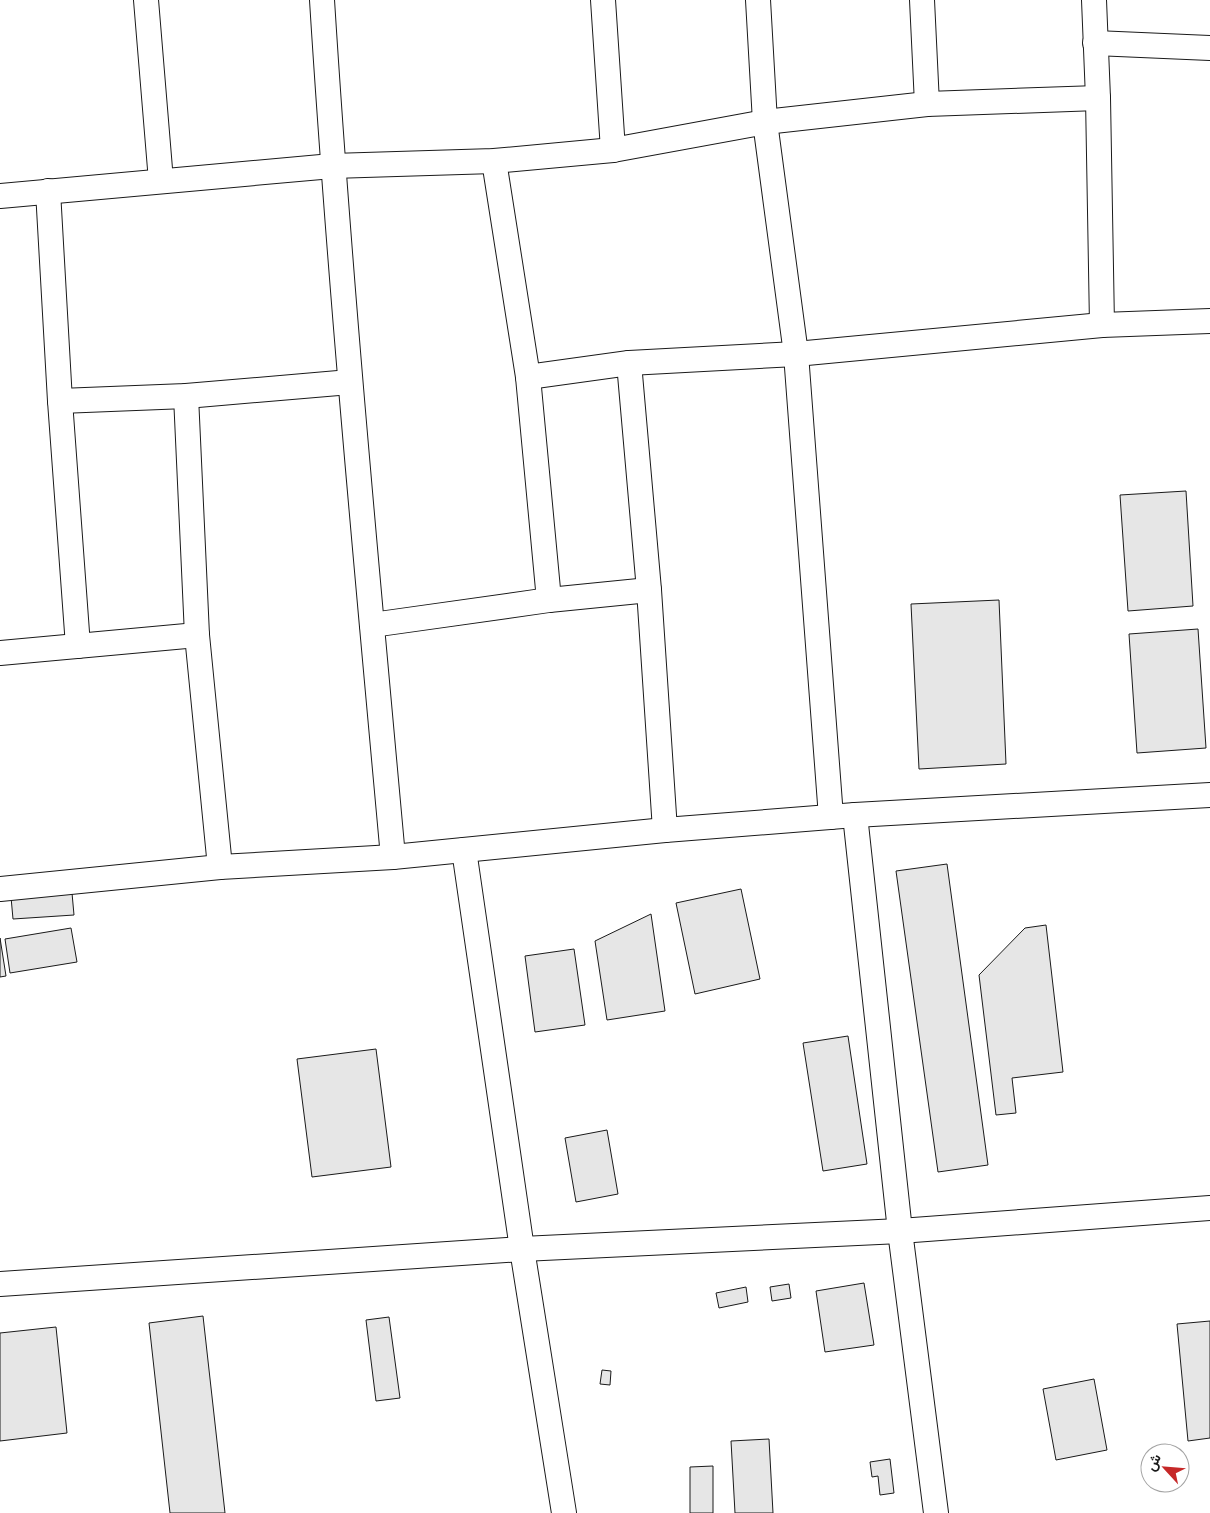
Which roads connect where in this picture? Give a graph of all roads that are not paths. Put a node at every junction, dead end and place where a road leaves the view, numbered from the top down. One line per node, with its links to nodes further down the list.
1 (146, 0): 15 (street)
2 (322, 0): 14 (street)
3 (603, 0): 12 (street)
4 (758, 0): 11 (street)
5 (922, 0): 10 (street)
6 (1094, 0): 7 (street)
7 (1095, 43): 8 (street); 9 (street)
8 (1210, 48)
9 (1098, 98): 10 (street); 19 (street)
10 (927, 104): 11 (street)
11 (765, 122): 12 (street); 20 (street)
12 (613, 150): 13 (street)
13 (494, 161): 14 (street); 22 (street)
14 (332, 166): 15 (street); 23 (street)
15 (162, 181): 16 (street)
16 (48, 191): 17 (street); 25 (street)
17 (0, 196)
18 (1210, 321): 19 (street)
19 (1102, 325): 20 (street)
20 (796, 354): 21 (street); 34 (street)
21 (629, 363): 22 (street); 26 (street)
22 (528, 377): 27 (street)
23 (350, 382): 24 (street); 28 (street)
24 (186, 396): 25 (street); 29 (street)
25 (60, 401): 30 (street)
26 (649, 590): 27 (street); 35 (street)
27 (549, 600): 28 (street)
28 (372, 625): 37 (street)
29 (197, 635): 30 (street); 38 (street)
30 (78, 646): 31 (street)
31 (0, 653)
32 (1210, 795): 33 (street)
33 (855, 815): 34 (street); 41 (street)
34 (832, 817): 35 (street)
35 (665, 830): 36 (street)
36 (464, 850): 37 (street); 42 (street)
37 (393, 857): 38 (street)
38 (220, 867): 39 (street)
39 (0, 889)
40 (1210, 1208): 41 (street)
41 (900, 1232): 42 (street); 45 (street)
42 (522, 1249): 43 (street); 44 (street)
43 (0, 1284)
44 (564, 1513)
45 (936, 1513)

